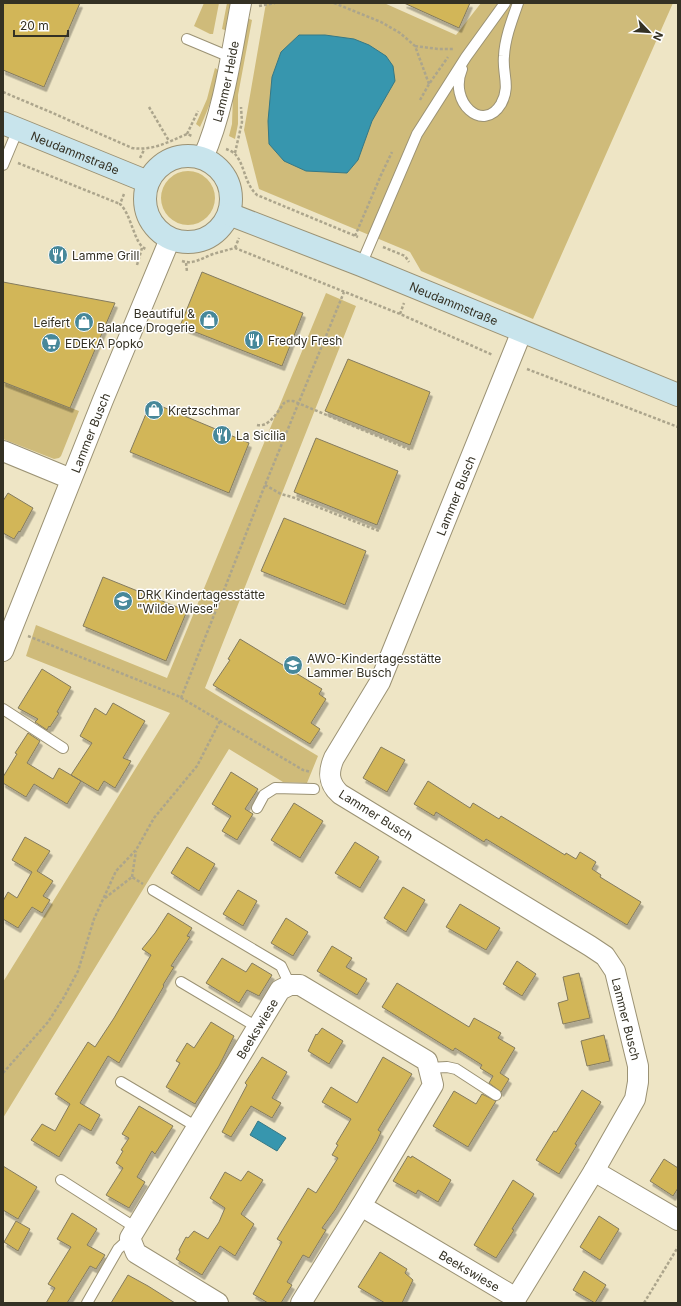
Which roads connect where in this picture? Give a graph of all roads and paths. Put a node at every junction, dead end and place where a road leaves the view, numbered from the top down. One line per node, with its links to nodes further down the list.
1 (241, 3): 8 (street, Lammer Heide)
2 (334, 3): 6 (path)
3 (505, 3): 9 (lane)
4 (518, 3): 9 (lane)
5 (187, 39): 8 (lane)
6 (415, 46): 7 (path); 10 (path)
7 (453, 49)
8 (230, 57): 15 (street, Lammer Heide)
9 (466, 58): 24 (lane)
10 (429, 84)
11 (3, 92): 14 (path)
12 (149, 107): 14 (path)
13 (10, 126): 16 (lane); 17 (main road, Neudammstraße)
14 (170, 141): 15 (path)
15 (207, 150): 17 (main road); 19 (main road); 20 (path)
16 (4, 162): 18 (path)
17 (148, 182): 21 (main road)
18 (120, 204)
19 (229, 214): 21 (main road); 24 (main road, Neudammstraße)
20 (355, 236)
21 (170, 239): 35 (street, Lammer Busch)
22 (235, 248): 26 (path)
23 (186, 263): 25 (path)
24 (361, 265): 27 (main road, Neudammstraße)
25 (187, 272)
26 (344, 292): 28 (path); 30 (path)
27 (522, 331): 28 (street, Lammer Busch); 29 (main road, Neudammstraße)
28 (510, 362): 32 (path); 59 (street, Lammer Busch)
29 (678, 395)
30 (298, 404): 31 (path); 33 (path); 36 (path)
31 (257, 426)
32 (678, 427)
33 (411, 450)
34 (3, 452): 35 (street)
35 (71, 479): 38 (street, Lammer Busch)
36 (265, 485): 37 (path); 40 (path)
37 (379, 531)
38 (12, 628): 39 (street, Lammer Busch); 40 (path)
39 (3, 651)
40 (181, 698): 42 (path)
41 (3, 709): 43 (lane)
42 (220, 721): 44 (path); 47 (path)
43 (62, 748)
44 (314, 773)
45 (314, 789): 46 (lane)
46 (256, 808)
47 (136, 850): 48 (path); 50 (path)
48 (132, 877): 49 (path); 50 (path)
49 (152, 890): 52 (lane)
50 (105, 898): 55 (path)
51 (181, 982): 53 (lane)
52 (290, 985): 53 (street, Beekswiese); 54 (street)
53 (257, 1027): 58 (street, Beekswiese)
54 (428, 1068): 57 (lane); 61 (street)
55 (3, 1073)
56 (121, 1082): 58 (lane)
57 (496, 1095)
58 (197, 1127): 63 (street, Beekswiese)
59 (594, 1171): 62 (street); 65 (street, Lammer Busch)
60 (61, 1180): 63 (lane)
61 (361, 1206): 65 (street, Beekswiese); 68 (street)
62 (678, 1220)
63 (133, 1233): 66 (lane); 67 (street)
64 (678, 1247): 69 (path)
65 (515, 1301)
66 (87, 1303)
67 (218, 1303)
68 (301, 1303)
69 (644, 1303)

